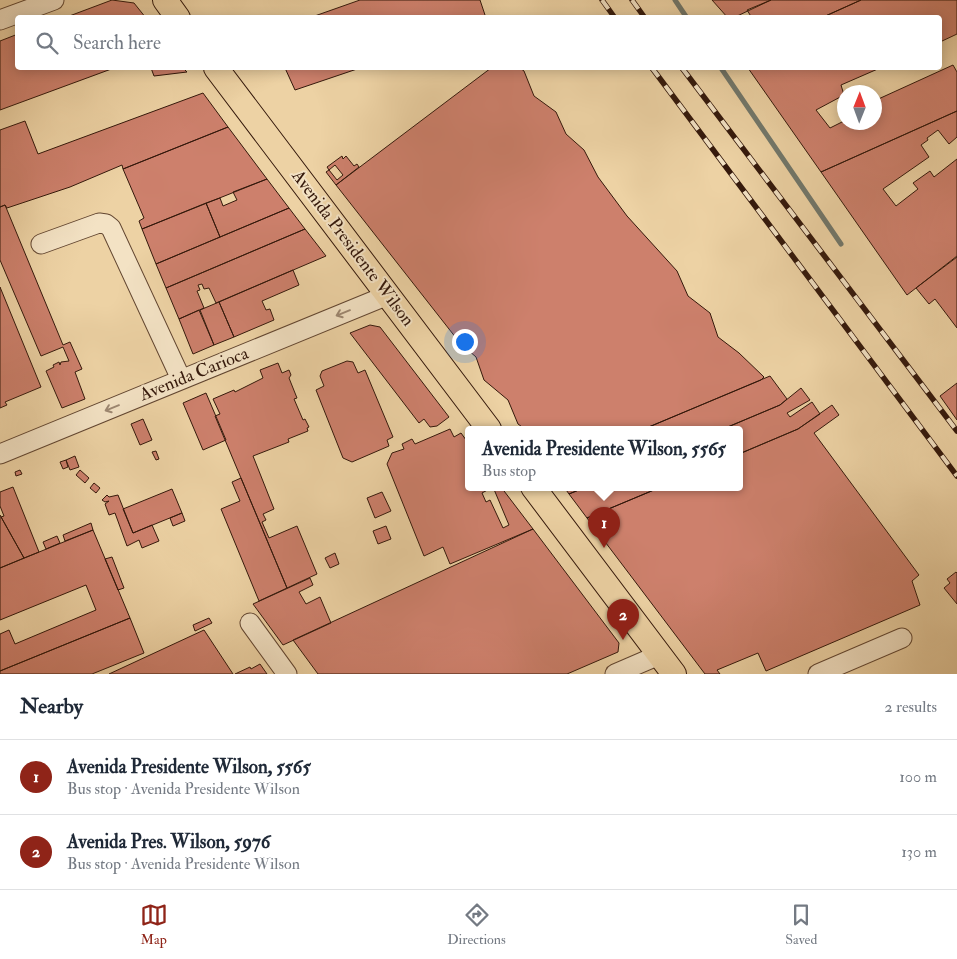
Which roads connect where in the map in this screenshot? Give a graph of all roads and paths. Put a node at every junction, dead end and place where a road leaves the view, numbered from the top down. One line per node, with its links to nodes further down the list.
1 (54, 0): 4 (street)
2 (165, 0): 3 (main road)
3 (176, 15)
4 (0, 20)
5 (218, 70): 7 (main road, Avenida Presidente Wilson)
6 (41, 244): 8 (street)
7 (388, 295): 8 (street, Avenida Carioca, one-way to 8); 9 (main road, Avenida Presidente Wilson)
8 (181, 380): 10 (street, Avenida Carioca, one-way to 10)
9 (487, 426)
10 (0, 454)
11 (536, 491): 14 (main road)
12 (250, 623): 15 (street)
13 (902, 638): 18 (street)
14 (659, 655): 16 (street); 17 (main road)
15 (287, 674)
16 (615, 674)
17 (674, 674)
18 (818, 674)

